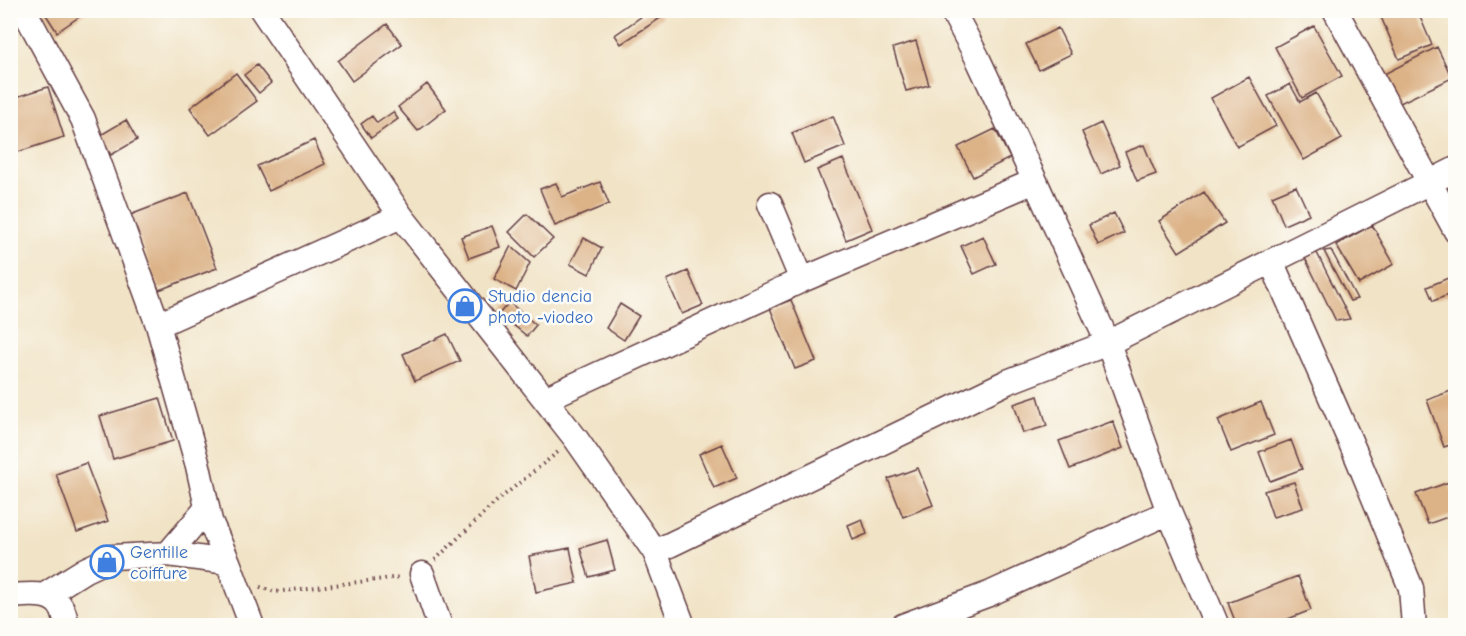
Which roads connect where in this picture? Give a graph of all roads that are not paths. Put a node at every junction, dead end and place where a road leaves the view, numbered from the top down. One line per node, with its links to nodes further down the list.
1 (24, 10): 13 (street)
2 (262, 10): 9 (street)
3 (952, 10): 6 (street)
4 (1335, 10): 7 (street)
5 (1455, 169): 7 (street)
6 (1035, 181): 12 (street); 14 (street)
7 (1428, 183): 10 (street); 11 (street)
8 (770, 204): 12 (street)
9 (401, 216): 13 (street); 15 (street)
10 (1455, 231)
11 (1271, 261): 14 (street); 30 (street)
12 (802, 280): 15 (street)
13 (158, 325): 16 (street)
14 (1108, 343): 17 (street); 18 (street)
15 (545, 399): 18 (street)
16 (207, 508): 19 (street); 20 (street)
17 (1169, 512): 28 (street); 29 (street)
18 (655, 552): 27 (street)
19 (168, 554): 20 (street); 22 (street)
20 (231, 571): 25 (street)
21 (422, 574): 26 (street)
22 (45, 595): 23 (street); 24 (street)
23 (10, 596)
24 (67, 626)
25 (252, 626)
26 (440, 626)
27 (683, 626)
28 (903, 626)
29 (1217, 626)
30 (1414, 626)

